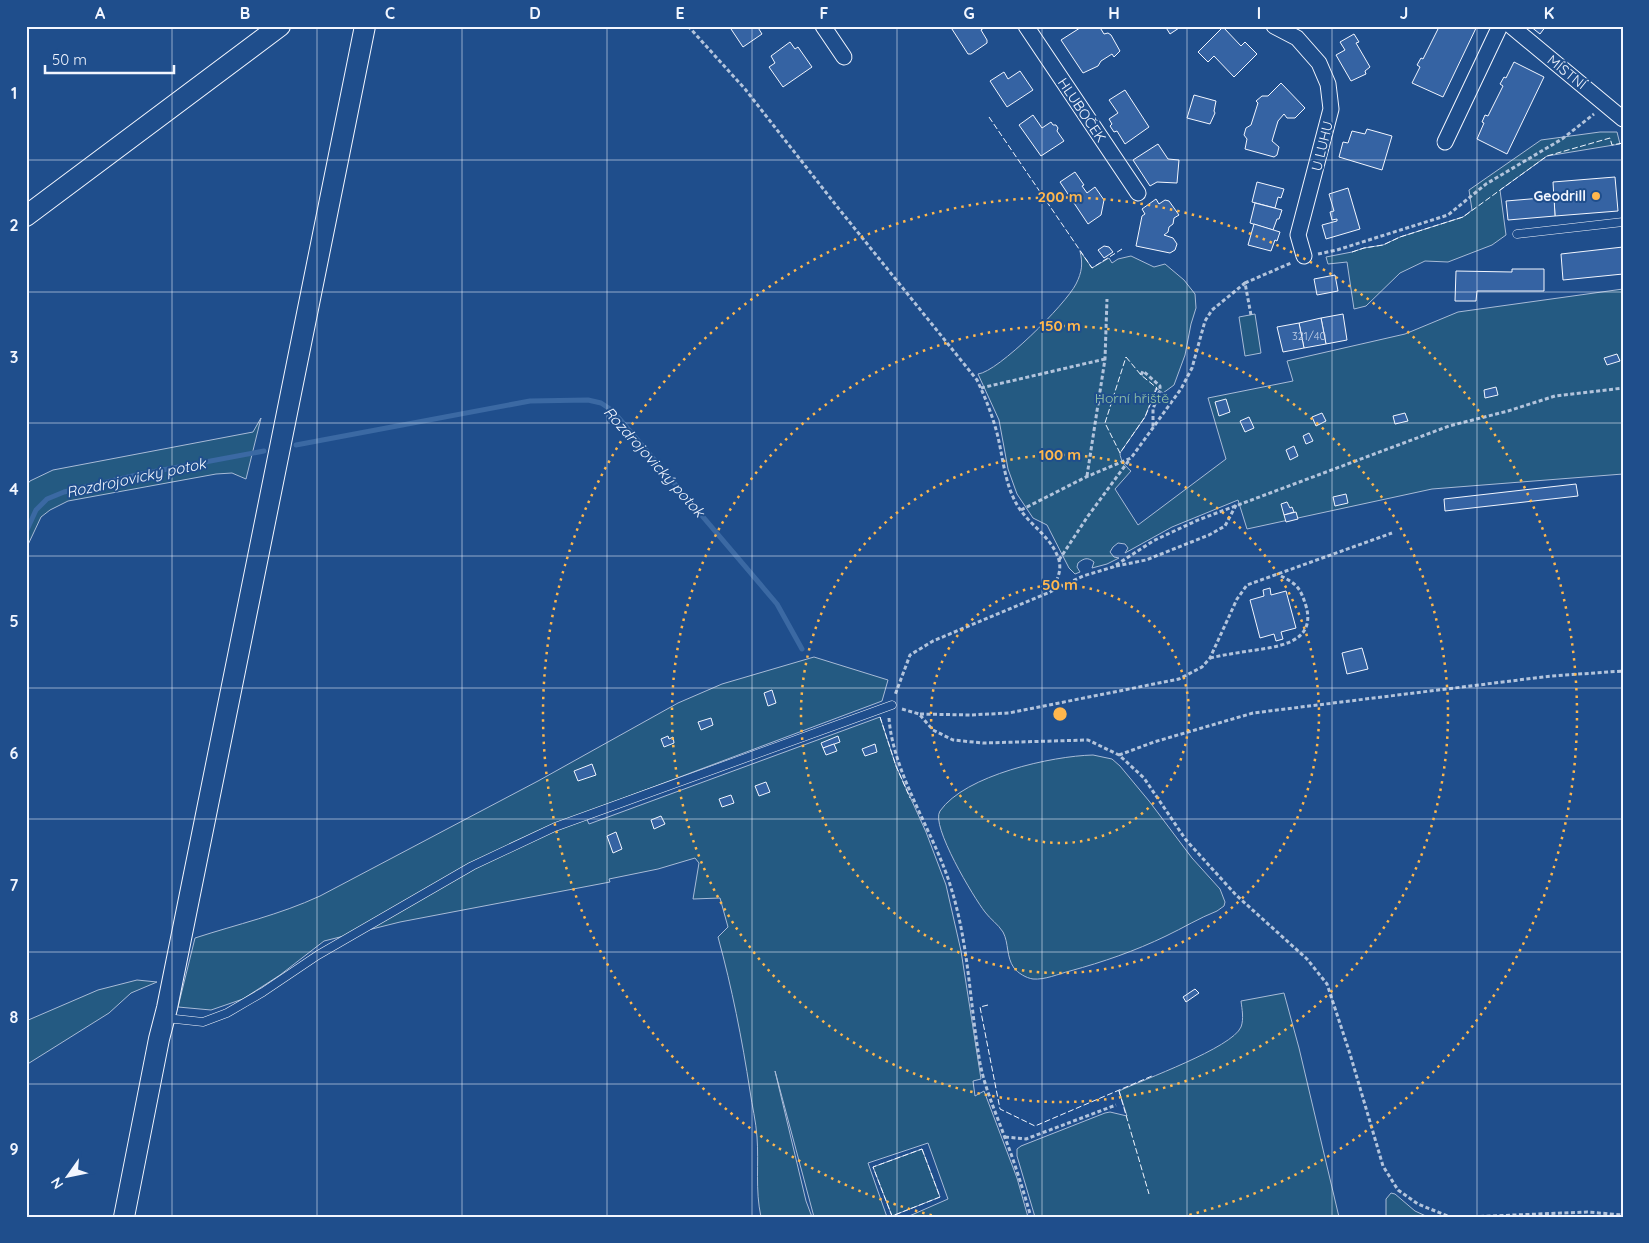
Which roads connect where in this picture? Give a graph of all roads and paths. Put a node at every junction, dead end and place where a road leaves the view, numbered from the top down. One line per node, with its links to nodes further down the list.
1 (280, 26): 14 (street)
2 (365, 26): 40 (street)
3 (688, 26): 23 (path)
4 (822, 26): 9 (street)
5 (1026, 26): 13 (street, HLUBOČEK)
6 (1274, 26): 17 (street, U LUHU)
7 (1500, 26): 12 (street)
8 (1511, 26): 10 (street, MÍSTNÍ)
9 (844, 58)
10 (1606, 104): 11 (street, MÍSTNÍ); 17 (path)
11 (1623, 119)
12 (1445, 142)
13 (1138, 193)
14 (26, 216)
15 (1623, 222): 16 (lane)
16 (1517, 234)
17 (1304, 256): 18 (path)
18 (1245, 283): 20 (path); 25 (path)
19 (1107, 299): 21 (path)
20 (1251, 315)
21 (1105, 358): 23 (path); 27 (path)
22 (1141, 375): 25 (path)
23 (981, 388): 29 (path)
24 (1623, 388): 28 (path)
25 (1153, 428): 26 (path)
26 (1131, 458): 27 (path); 31 (path)
27 (1086, 477): 29 (path)
28 (1236, 505): 32 (path); 32 (path)
29 (1021, 510): 31 (path)
30 (1392, 533): 33 (path)
31 (1059, 561): 34 (path)
32 (1113, 567): 34 (path)
33 (1279, 575): 35 (path); 35 (path)
34 (1050, 592): 37 (path)
35 (1210, 658): 38 (path)
36 (1623, 671): 39 (path)
37 (892, 705): 38 (path); 40 (lane); 42 (path)
38 (919, 714): 39 (path)
39 (1118, 755): 46 (path)
40 (164, 1017): 44 (street)
41 (1116, 1105): 42 (path)
42 (1005, 1137): 45 (path)
43 (1623, 1215): 47 (path)
44 (124, 1217)
45 (1030, 1217)
46 (1450, 1217)
47 (1467, 1217)

